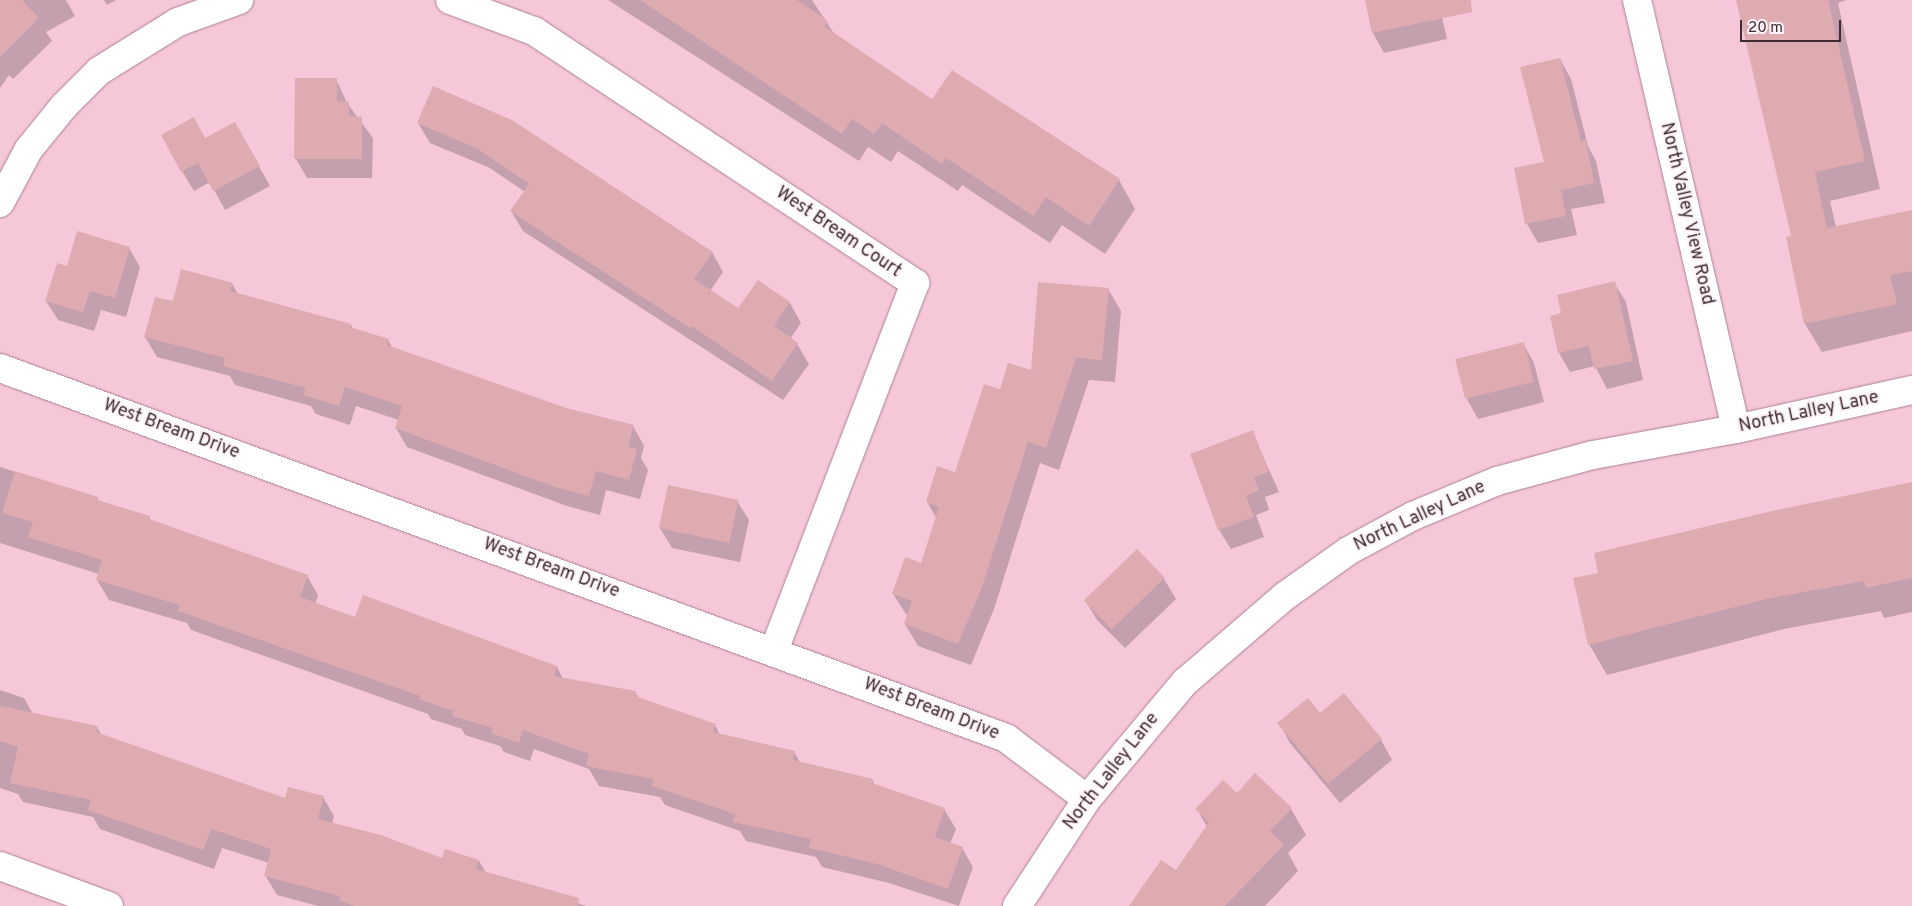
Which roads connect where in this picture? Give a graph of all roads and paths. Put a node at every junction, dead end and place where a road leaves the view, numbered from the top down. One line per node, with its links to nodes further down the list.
1 (239, 0): 4 (street)
2 (450, 0): 8 (street, West Bream Court)
3 (1636, 0): 7 (street, North Valley View Road)
4 (0, 203)
5 (0, 368): 8 (street, West Bream Drive)
6 (1912, 390): 7 (street, North Lalley Lane)
7 (1736, 429): 9 (street, North Lalley Lane)
8 (774, 650): 9 (street, West Bream Drive)
9 (1087, 799): 12 (street, North Lalley Lane)
10 (0, 866): 11 (street)
11 (108, 906)
12 (1017, 906)

